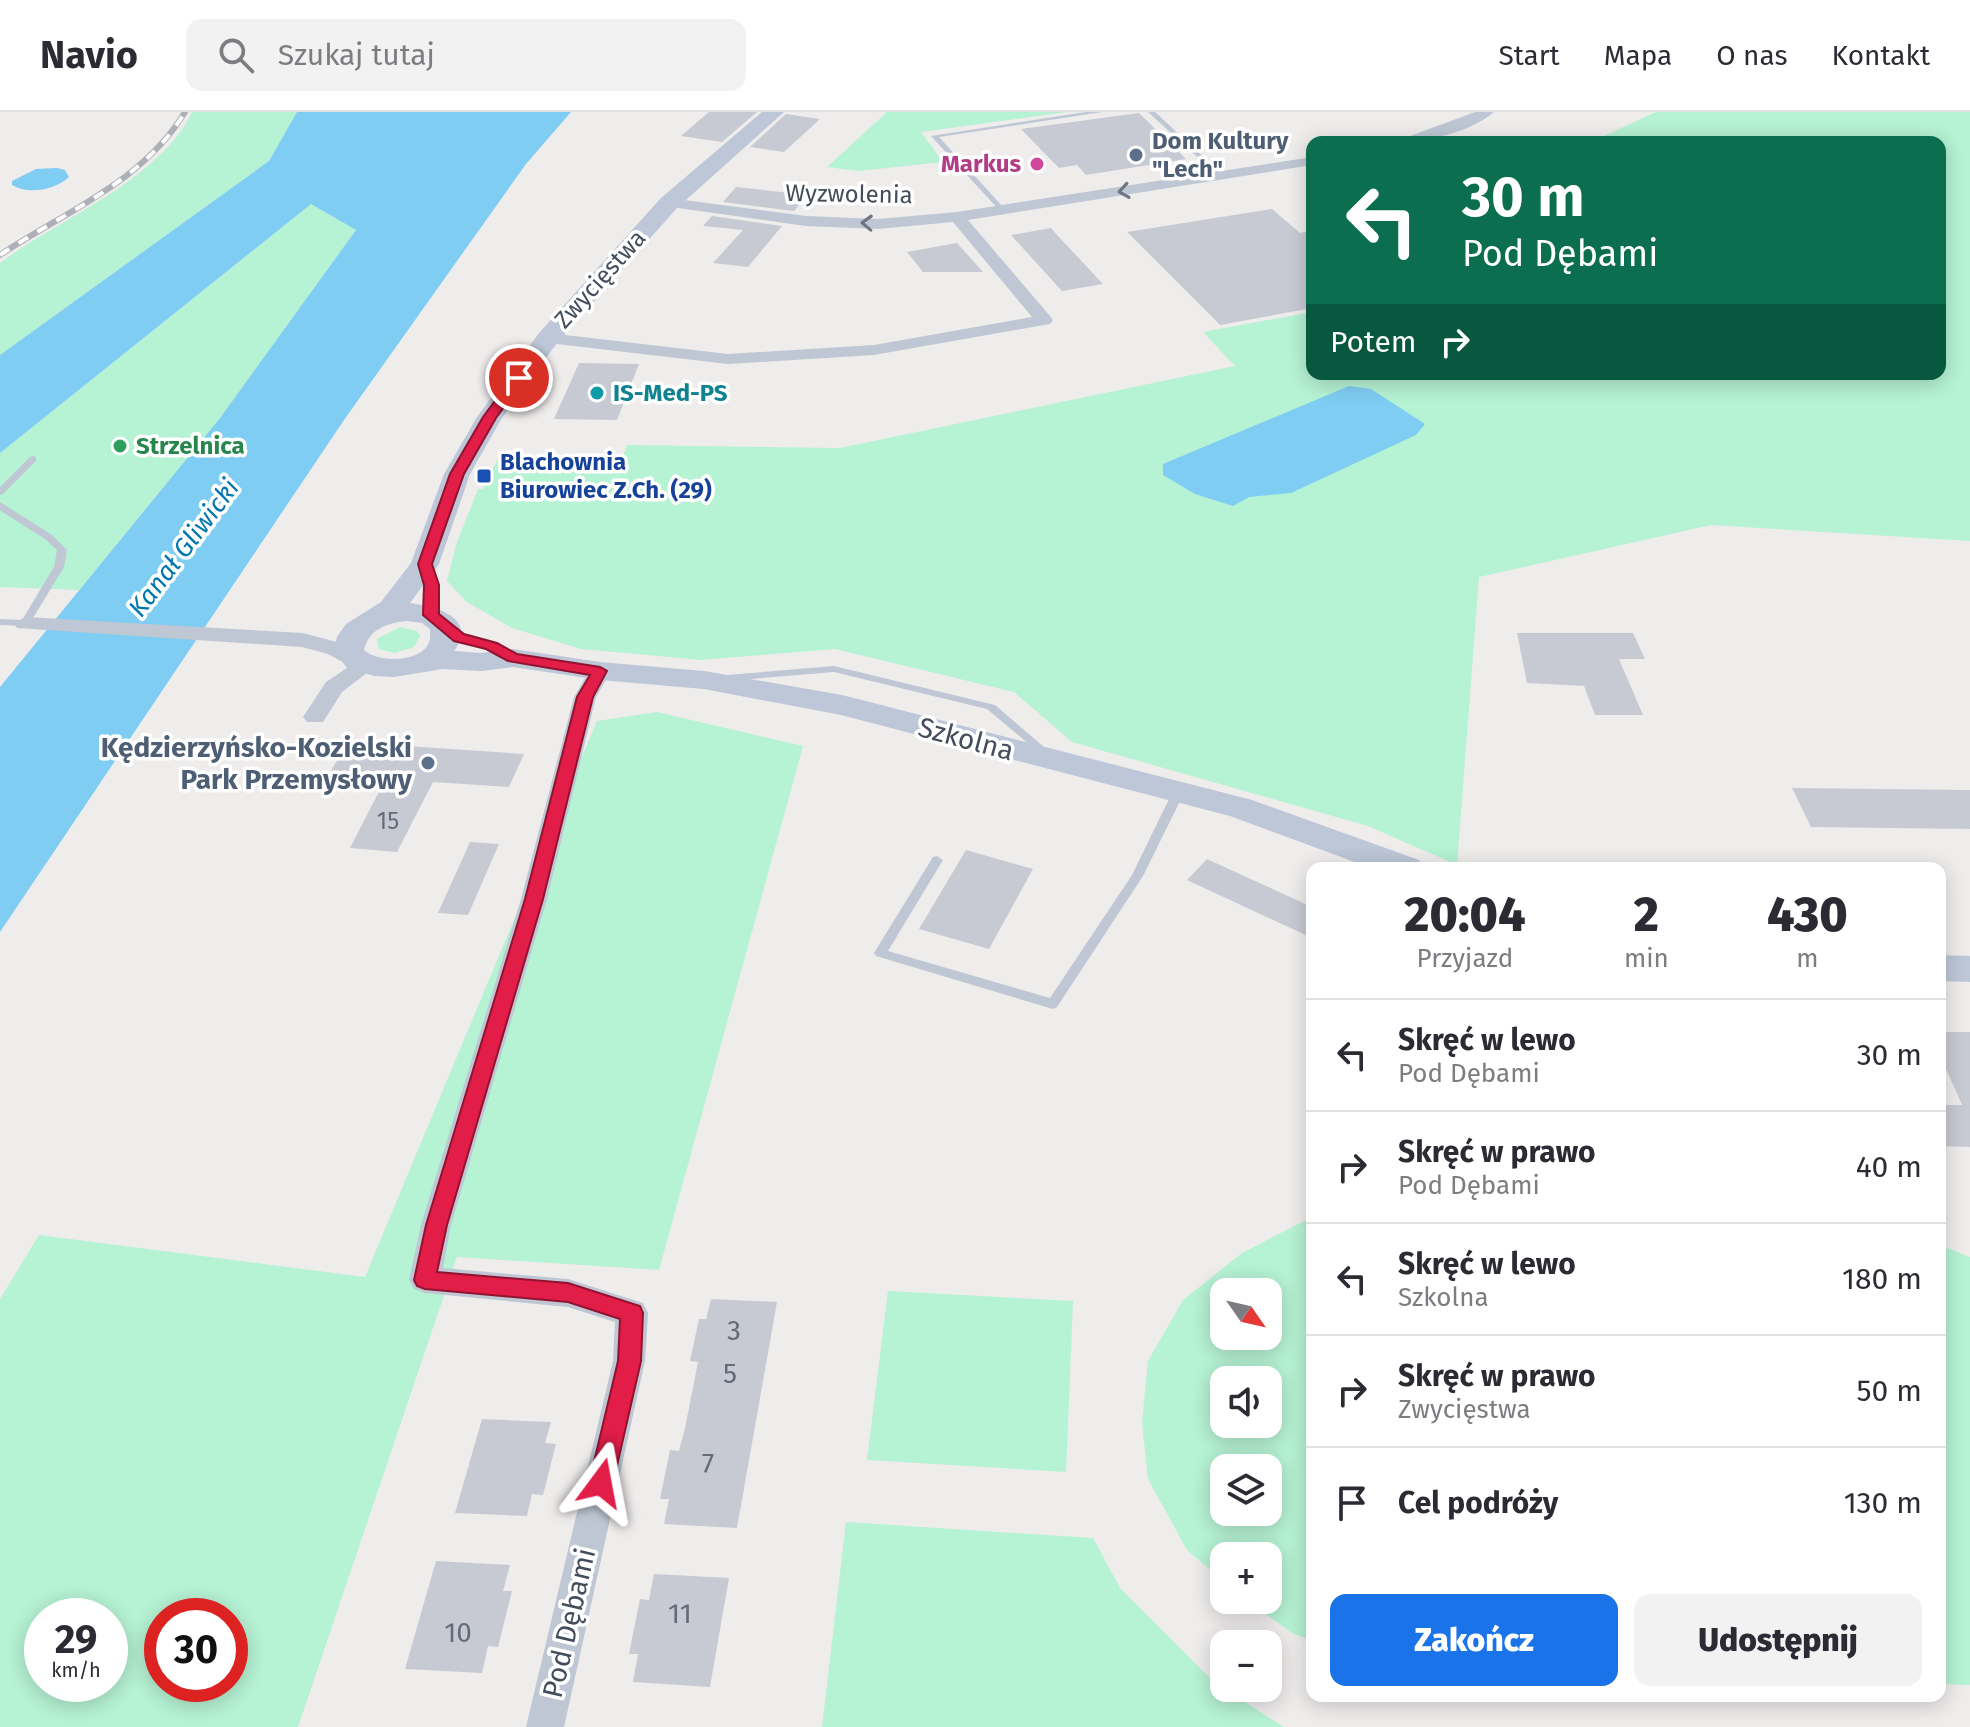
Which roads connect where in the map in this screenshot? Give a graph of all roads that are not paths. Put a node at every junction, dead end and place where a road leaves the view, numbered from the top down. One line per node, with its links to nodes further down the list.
1 (774, 112): 8 (street, Zwycięstwa)
2 (1099, 112): 9 (lane)
3 (1151, 112): 7 (lane)
4 (1487, 112): 5 (street)
5 (1422, 136)
6 (1306, 162): 7 (street, Wyzwolenia)
7 (1221, 176): 9 (street, Wyzwolenia, one-way to 9)
8 (669, 203): 10 (street, Wyzwolenia, one-way to 8); 11 (street, Zwycięstwa)
9 (1001, 210): 10 (street, Wyzwolenia)
10 (957, 217): 11 (street)
11 (548, 338): 15 (street, Zwycięstwa)
12 (33, 459): 13 (lane)
13 (0, 492)
14 (0, 505): 19 (lane)
15 (425, 564): 16 (street, Zwycięstwa); 17 (street, Zwycięstwa)
16 (438, 620): 17 (street); 21 (street, Szkolna); 23 (street)
17 (372, 621): 20 (street); 22 (street)
18 (0, 622): 19 (lane)
19 (29, 623): 20 (street)
20 (303, 640): 22 (street)
21 (513, 658): 23 (street, Szkolna); 24 (street, Szkolna)
22 (360, 663): 23 (street, Szkolna); 25 (street)
23 (420, 663)
24 (600, 671): 26 (street, Szkolna); 31 (street, Pod Dębami)
25 (315, 717)
26 (1178, 793): 27 (lane); 28 (street, Szkolna)
27 (937, 860)
28 (1391, 862)
29 (1946, 968): 30 (street)
30 (1970, 969)
31 (545, 1727)

